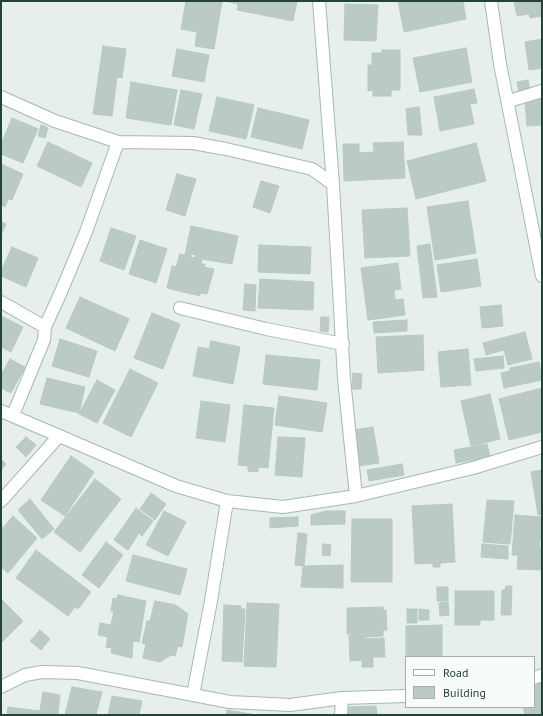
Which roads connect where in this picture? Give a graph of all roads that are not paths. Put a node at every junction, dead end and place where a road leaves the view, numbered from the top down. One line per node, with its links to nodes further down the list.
1 (319, 1): 7 (street)
2 (491, 1): 5 (street)
3 (542, 91): 5 (street)
4 (1, 97): 6 (street)
5 (509, 101): 8 (street)
6 (118, 142): 7 (street); 11 (street)
7 (333, 184): 12 (street)
8 (542, 276)
9 (1, 302): 11 (street)
10 (180, 308): 12 (street)
11 (45, 327): 14 (street)
12 (343, 344): 17 (street)
13 (1, 411): 14 (street)
14 (13, 415): 15 (street)
15 (59, 436): 18 (street); 19 (street)
16 (542, 447): 17 (street)
17 (356, 496): 19 (street)
18 (1, 501)
19 (227, 501): 21 (street)
20 (1, 687): 21 (street)
21 (193, 695): 23 (street)
22 (405, 696): 23 (street)
23 (342, 698): 24 (street)
24 (341, 715)

